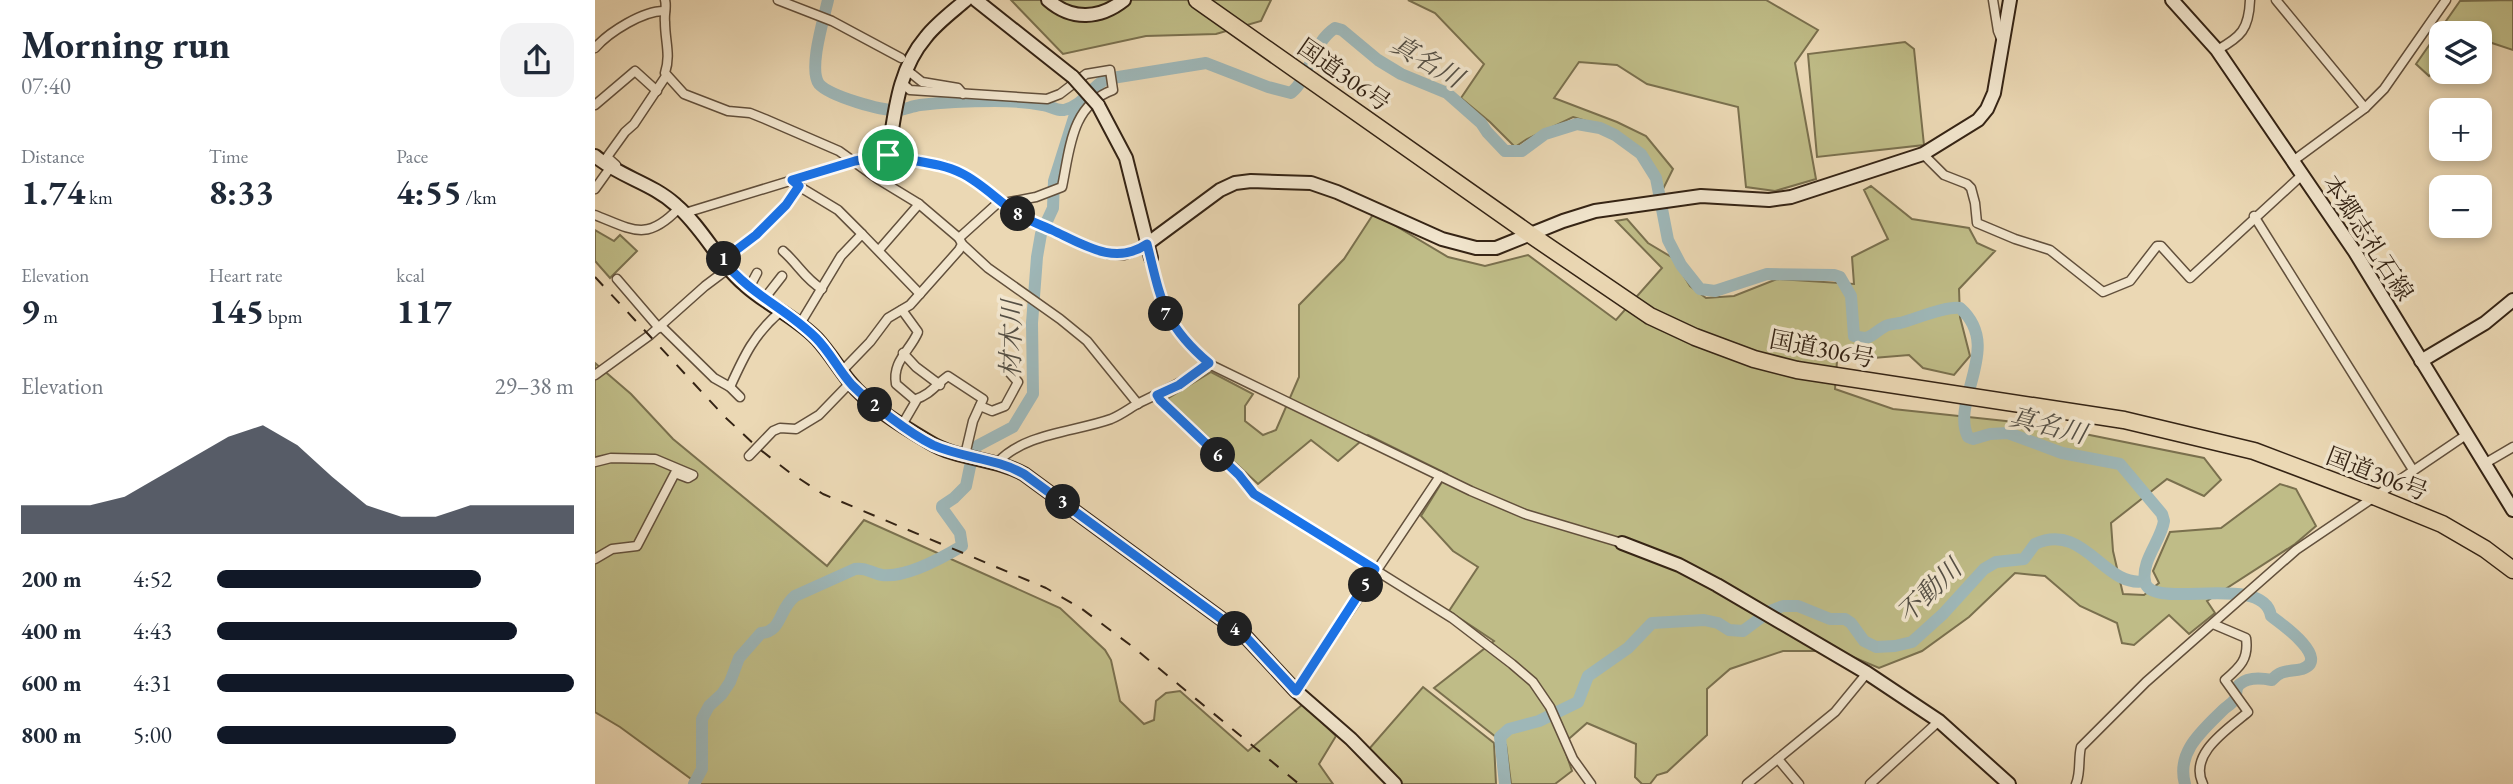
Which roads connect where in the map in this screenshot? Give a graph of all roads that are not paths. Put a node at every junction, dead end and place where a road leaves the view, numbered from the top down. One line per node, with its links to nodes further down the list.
1 (778, 0): 17 (street)
2 (966, 0): 19 (street)
3 (976, 0): 42 (street, bridge)
4 (1048, 0): 5 (street)
5 (1124, 0)
6 (1197, 0): 40 (highway, 国道306号)
7 (1993, 0): 14 (street)
8 (2010, 0): 14 (street)
9 (2172, 0): 16 (street, 本郷志礼石線)
10 (2249, 0): 16 (street)
11 (2276, 0): 23 (street)
12 (2447, 0): 23 (street)
13 (668, 4): 15 (street); 18 (street)
14 (2002, 41): 25 (street)
15 (595, 48)
16 (2217, 50): 28 (street, 本郷志礼石線)
17 (901, 58)
18 (666, 76): 20 (street); 27 (street)
19 (904, 81): 21 (street); 21 (street); 24 (street)
20 (657, 91): 22 (street); 31 (street)
21 (963, 94): 34 (street)
22 (595, 105)
23 (2365, 108): 28 (street)
24 (888, 155): 27 (street); 34 (street)
25 (1923, 155): 38 (street); 40 (street)
26 (595, 156): 29 (street)
27 (855, 161): 32 (street); 35 (street)
28 (2293, 161): 30 (street, 本郷志礼石線)
29 (610, 168): 31 (street); 33 (street)
30 (2302, 175): 38 (street); 60 (street, 本郷志礼石線)
31 (624, 176): 36 (street)
32 (796, 183): 36 (street); 39 (street); 46 (street)
33 (595, 189)
34 (1002, 202): 41 (street); 42 (street)
35 (919, 204): 41 (street); 43 (street)
36 (682, 211): 37 (street); 46 (street)
37 (595, 215)
38 (2254, 216): 81 (street)
39 (862, 234): 43 (street); 51 (street)
40 (1531, 235): 42 (street); 83 (highway, 国道306号)
41 (961, 241): 52 (street); 71 (street)
42 (1147, 244): 45 (street)
43 (879, 250): 52 (street)
44 (783, 251): 51 (street)
45 (1151, 258): 61 (street)
46 (726, 264): 50 (street); 58 (street)
47 (757, 272): 50 (street)
48 (782, 276): 53 (street)
49 (617, 279): 58 (street)
50 (748, 288): 53 (street)
51 (822, 289): 57 (street)
52 (920, 294): 55 (street)
53 (764, 299): 56 (street)
54 (2513, 300): 60 (street)
55 (902, 310): 59 (street); 62 (street)
56 (781, 311): 57 (street); 67 (street)
57 (800, 324): 62 (street)
58 (660, 327): 64 (street); 67 (street)
59 (903, 353): 66 (street); 70 (street)
60 (2421, 362): 74 (street, 本郷志礼石線)
61 (1209, 363): 68 (street); 82 (street)
62 (842, 371): 65 (street)
63 (1010, 373): 72 (street)
64 (595, 375)
65 (850, 383): 73 (street); 76 (street)
66 (940, 385): 70 (street); 72 (street)
67 (730, 387): 69 (street)
68 (1157, 395): 71 (street); 87 (street)
69 (740, 397)
70 (914, 400): 73 (street)
71 (1138, 404): 79 (street)
72 (980, 406): 77 (street)
73 (902, 425): 77 (street)
74 (2466, 435): 80 (street, 本郷志礼石線); 81 (street)
75 (2513, 447): 80 (street)
76 (749, 456)
77 (970, 456): 79 (street)
78 (595, 462): 86 (street)
79 (997, 463): 91 (street)
80 (2484, 464): 84 (street, 本郷志礼石線)
81 (2413, 470): 83 (street)
82 (1440, 476): 85 (street); 87 (street)
83 (2376, 497): 88 (highway, 国道306号); 89 (street)
84 (2513, 510)
85 (1622, 543): 90 (street)
86 (595, 559)
87 (1375, 569): 91 (street); 95 (street)
88 (2513, 570)
89 (2213, 624): 100 (street); 101 (street)
90 (1867, 673): 92 (street); 93 (street)
91 (1296, 691): 94 (street)
92 (1939, 721): 98 (street); 99 (street)
93 (1778, 759): 96 (street); 97 (street)
94 (1395, 784)
95 (1591, 784)
96 (1747, 784)
97 (1799, 784)
98 (1870, 784)
99 (2009, 784)
100 (2076, 784)
101 (2203, 784)

